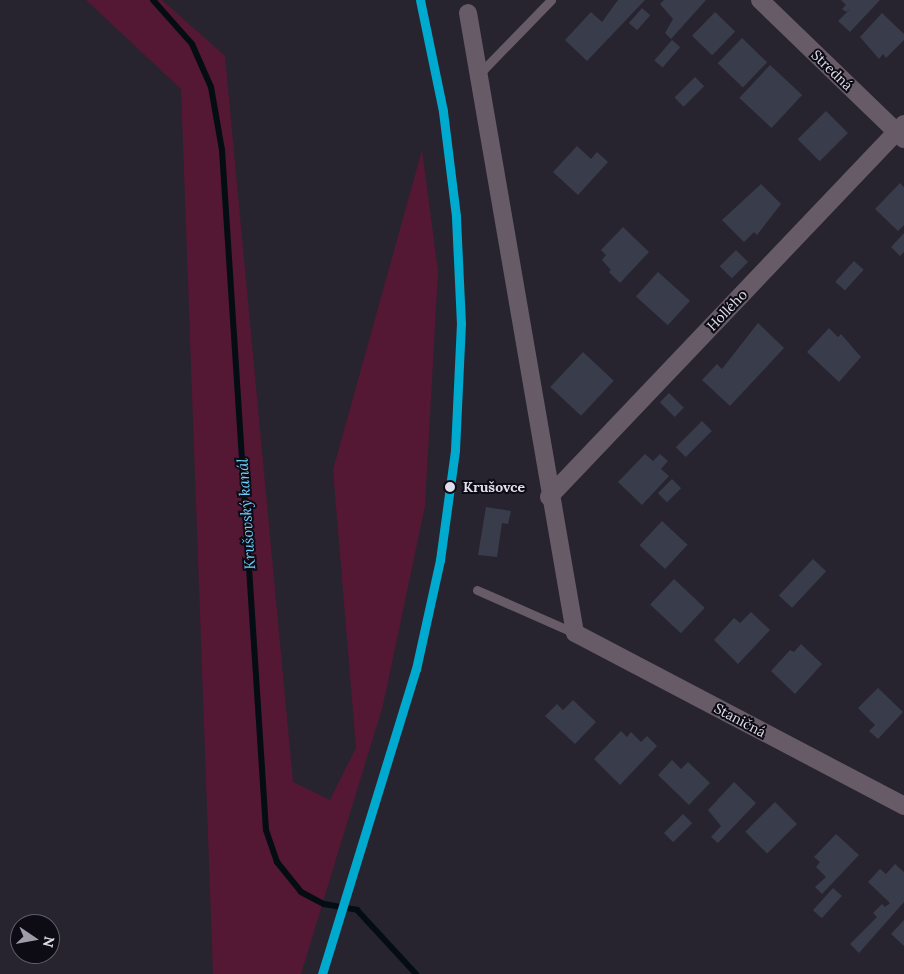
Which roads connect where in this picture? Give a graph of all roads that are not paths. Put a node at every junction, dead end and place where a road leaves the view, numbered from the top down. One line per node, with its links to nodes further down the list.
1 (551, 0): 4 (lane)
2 (760, 0): 5 (street, Stredná)
3 (468, 13): 4 (street)
4 (480, 73): 6 (street)
5 (901, 132): 6 (street, Hollého)
6 (549, 497): 8 (street)
7 (477, 590): 8 (lane)
8 (575, 634): 9 (street, Staničná)
9 (904, 806)

